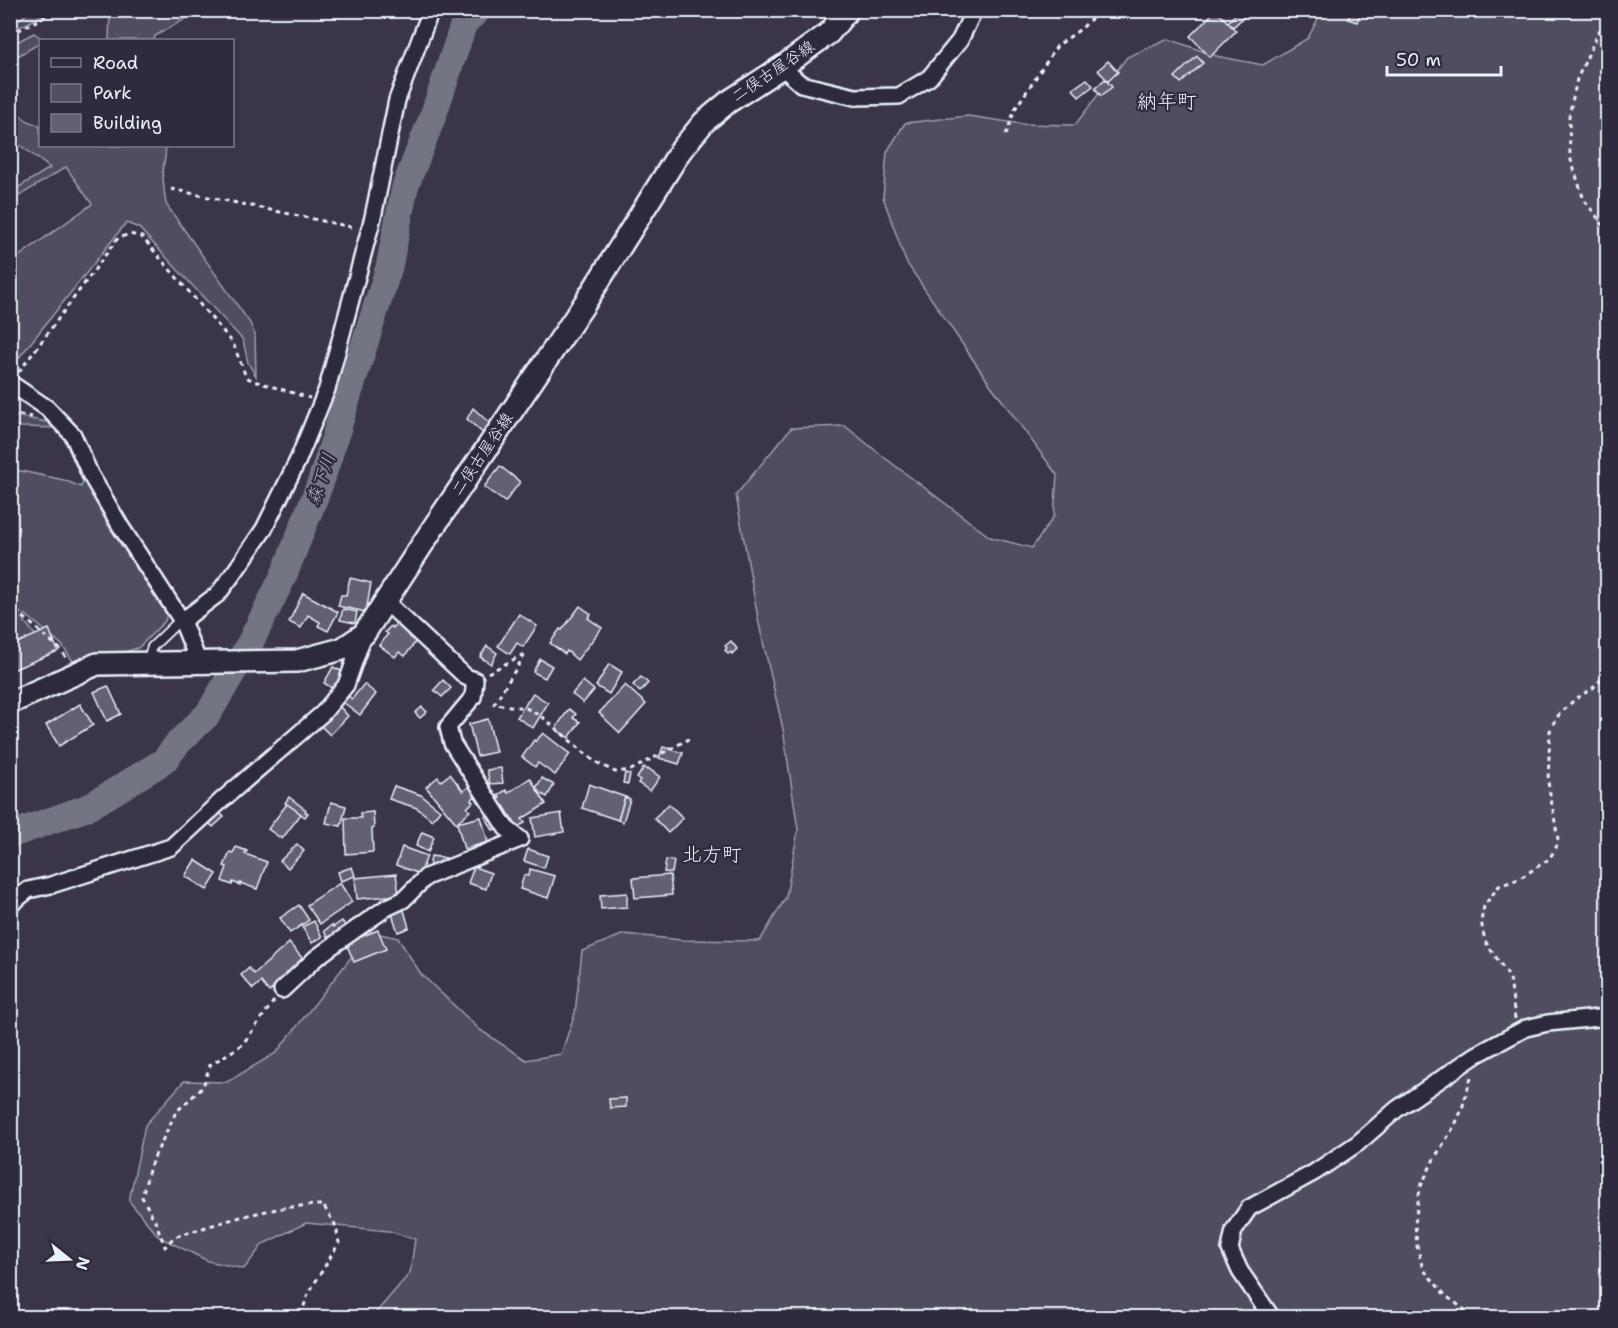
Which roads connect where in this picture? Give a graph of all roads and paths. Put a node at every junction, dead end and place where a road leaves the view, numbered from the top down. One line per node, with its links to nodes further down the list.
1 (57, 10): 7 (path)
2 (432, 10): 11 (street)
3 (848, 10): 8 (main road, 二俣古屋谷線)
4 (974, 10): 8 (street)
5 (1094, 10): 9 (path)
6 (1608, 25): 12 (path)
7 (10, 35)
8 (782, 67): 17 (main road, 二俣古屋谷線)
9 (1006, 135)
10 (171, 189): 11 (path)
11 (370, 230): 14 (street)
12 (1608, 231)
13 (11, 383): 14 (path); 19 (street)
14 (322, 401): 19 (street)
15 (1608, 539): 16 (path)
16 (1608, 590)
17 (386, 602): 20 (main road, 二俣古屋谷線); 25 (street)
18 (10, 605): 24 (path)
19 (182, 621): 21 (street); 22 (lane)
20 (364, 634): 21 (main road, 二俣古屋谷線); 28 (street)
21 (199, 663): 22 (main road, 二俣古屋谷線)
22 (147, 664): 24 (main road, 二俣古屋谷線)
23 (1608, 672): 31 (path)
24 (75, 674): 26 (main road, 二俣古屋谷線)
25 (475, 680): 27 (path); 29 (street)
26 (10, 703)
27 (689, 739)
28 (10, 905)
29 (282, 990): 33 (path)
30 (1608, 1017): 31 (street)
31 (1517, 1033): 32 (street)
32 (1476, 1055): 34 (street); 35 (path)
33 (300, 1317)
34 (1272, 1317)
35 (1476, 1317)

